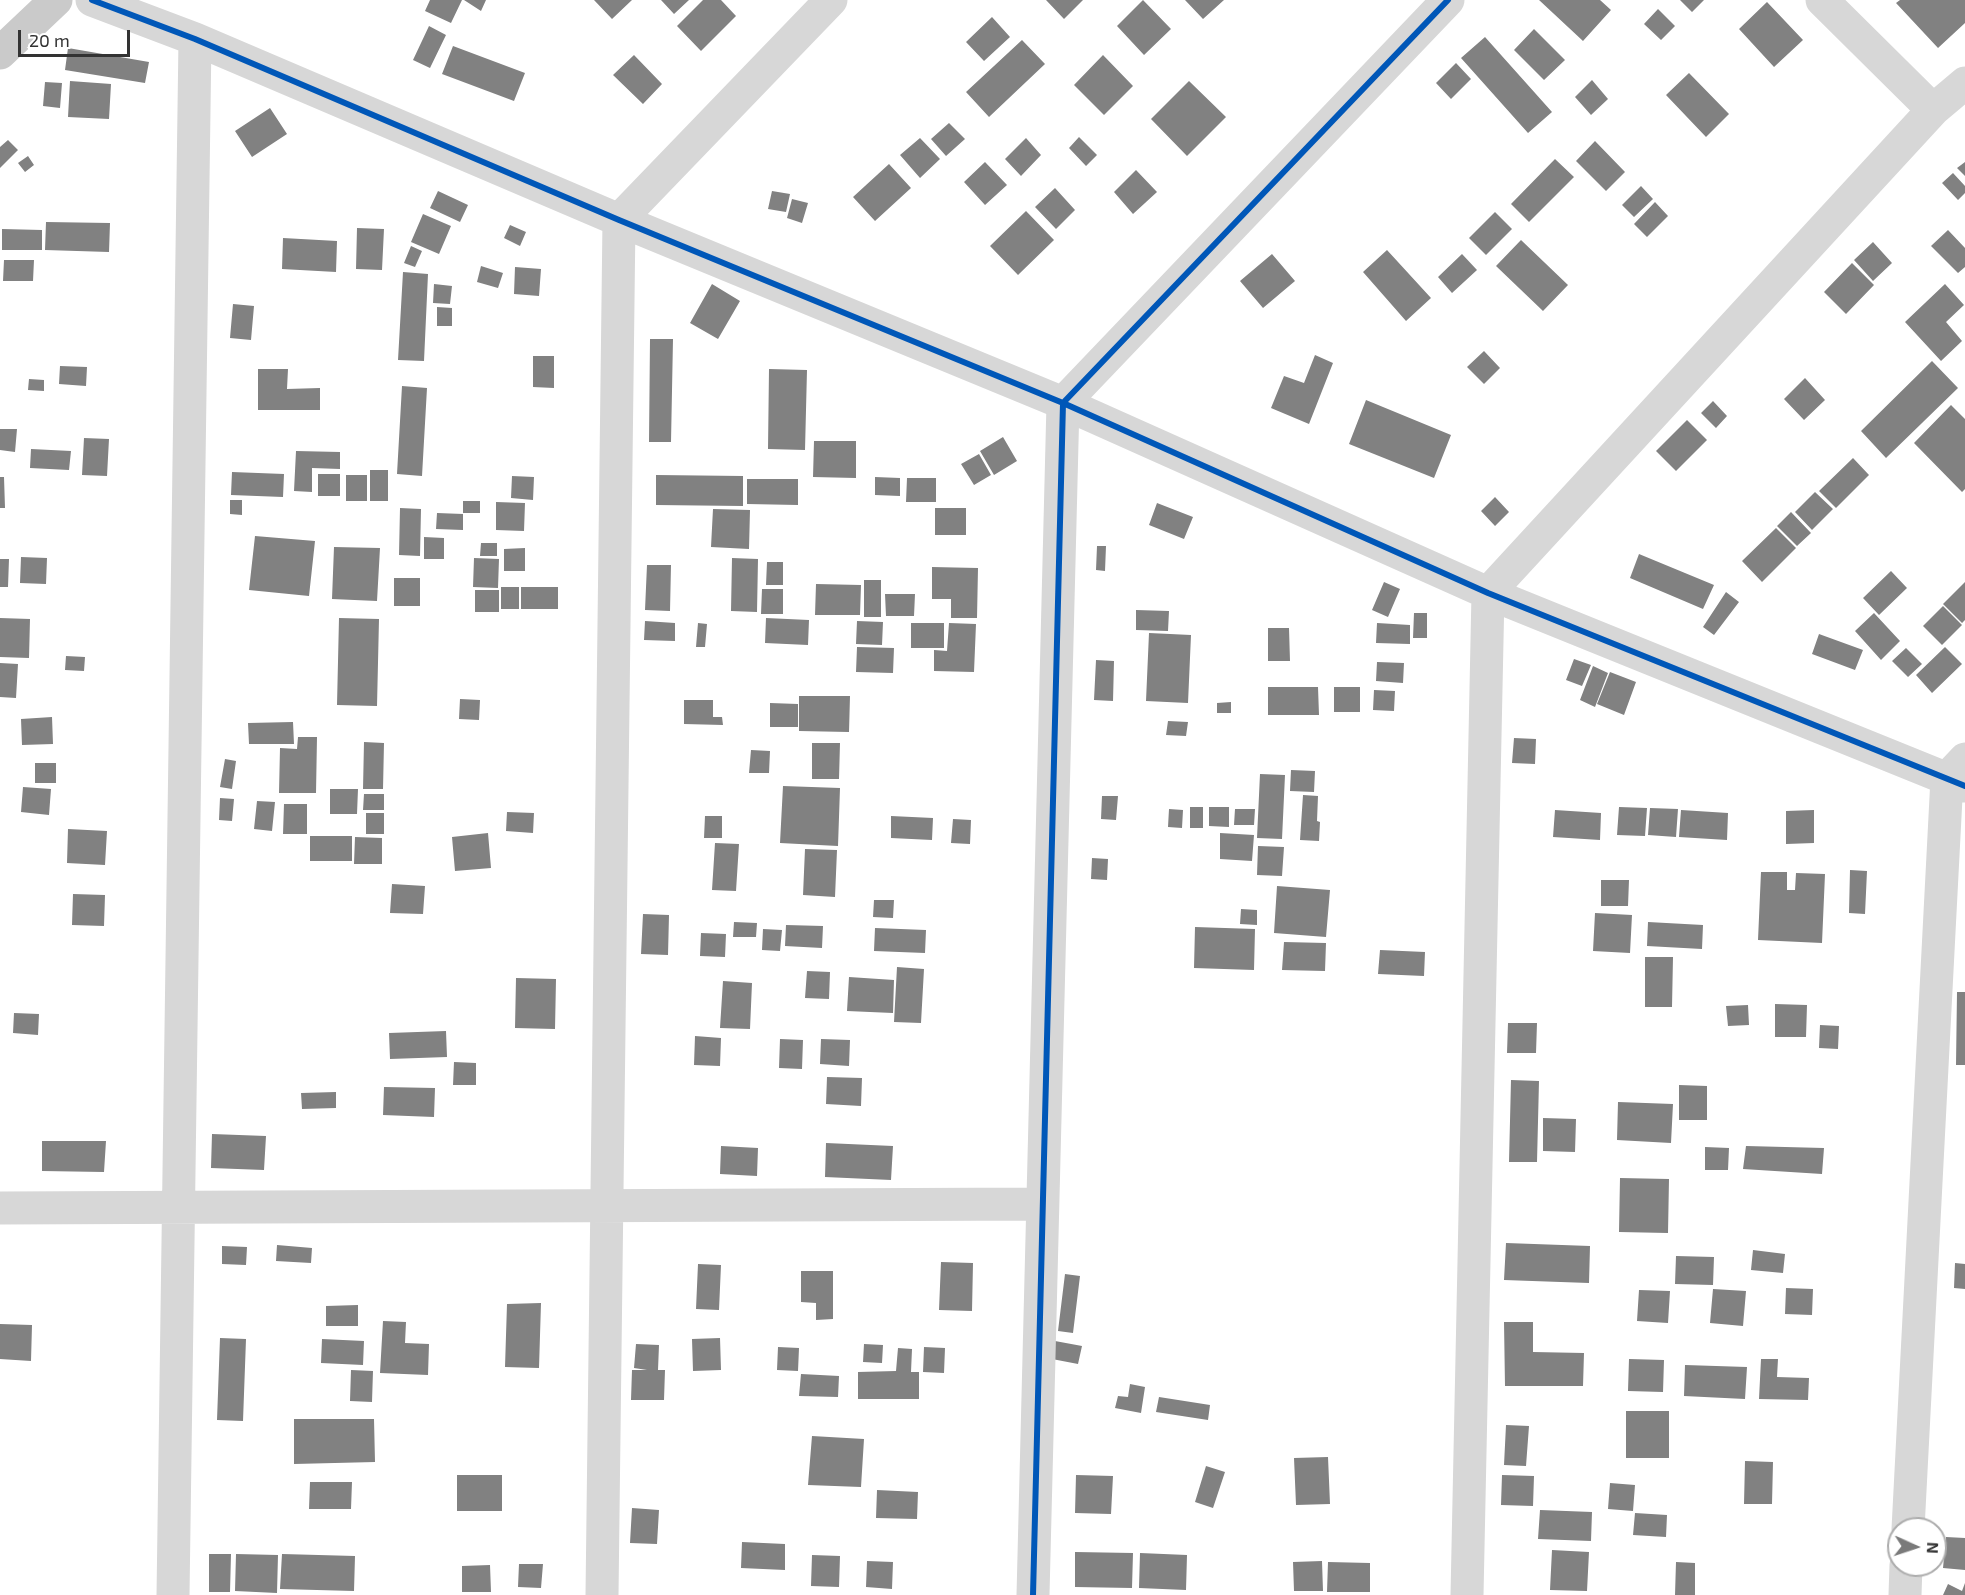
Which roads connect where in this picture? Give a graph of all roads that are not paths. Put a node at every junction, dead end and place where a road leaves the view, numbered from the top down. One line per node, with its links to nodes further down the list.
1 (56, 0): 7 (main road)
2 (92, 0): 6 (street)
3 (831, 0): 10 (street)
4 (1448, 0): 11 (street)
5 (1822, 0): 9 (street)
6 (195, 39): 10 (street); 16 (street)
7 (0, 53)
8 (1965, 83): 9 (street)
9 (1933, 110): 12 (street)
10 (619, 220): 11 (street); 15 (street)
11 (1063, 403): 12 (street); 14 (street)
12 (1488, 593): 13 (street); 23 (street)
13 (1959, 774): 18 (street)
14 (1042, 1204): 15 (street); 22 (street)
15 (607, 1205): 16 (street); 21 (street)
16 (179, 1207): 17 (street); 20 (street)
17 (0, 1208)
18 (1909, 1517)
19 (1906, 1577): 24 (street)
20 (173, 1595)
21 (602, 1595)
22 (1033, 1595)
23 (1467, 1595)
24 (1905, 1595)

